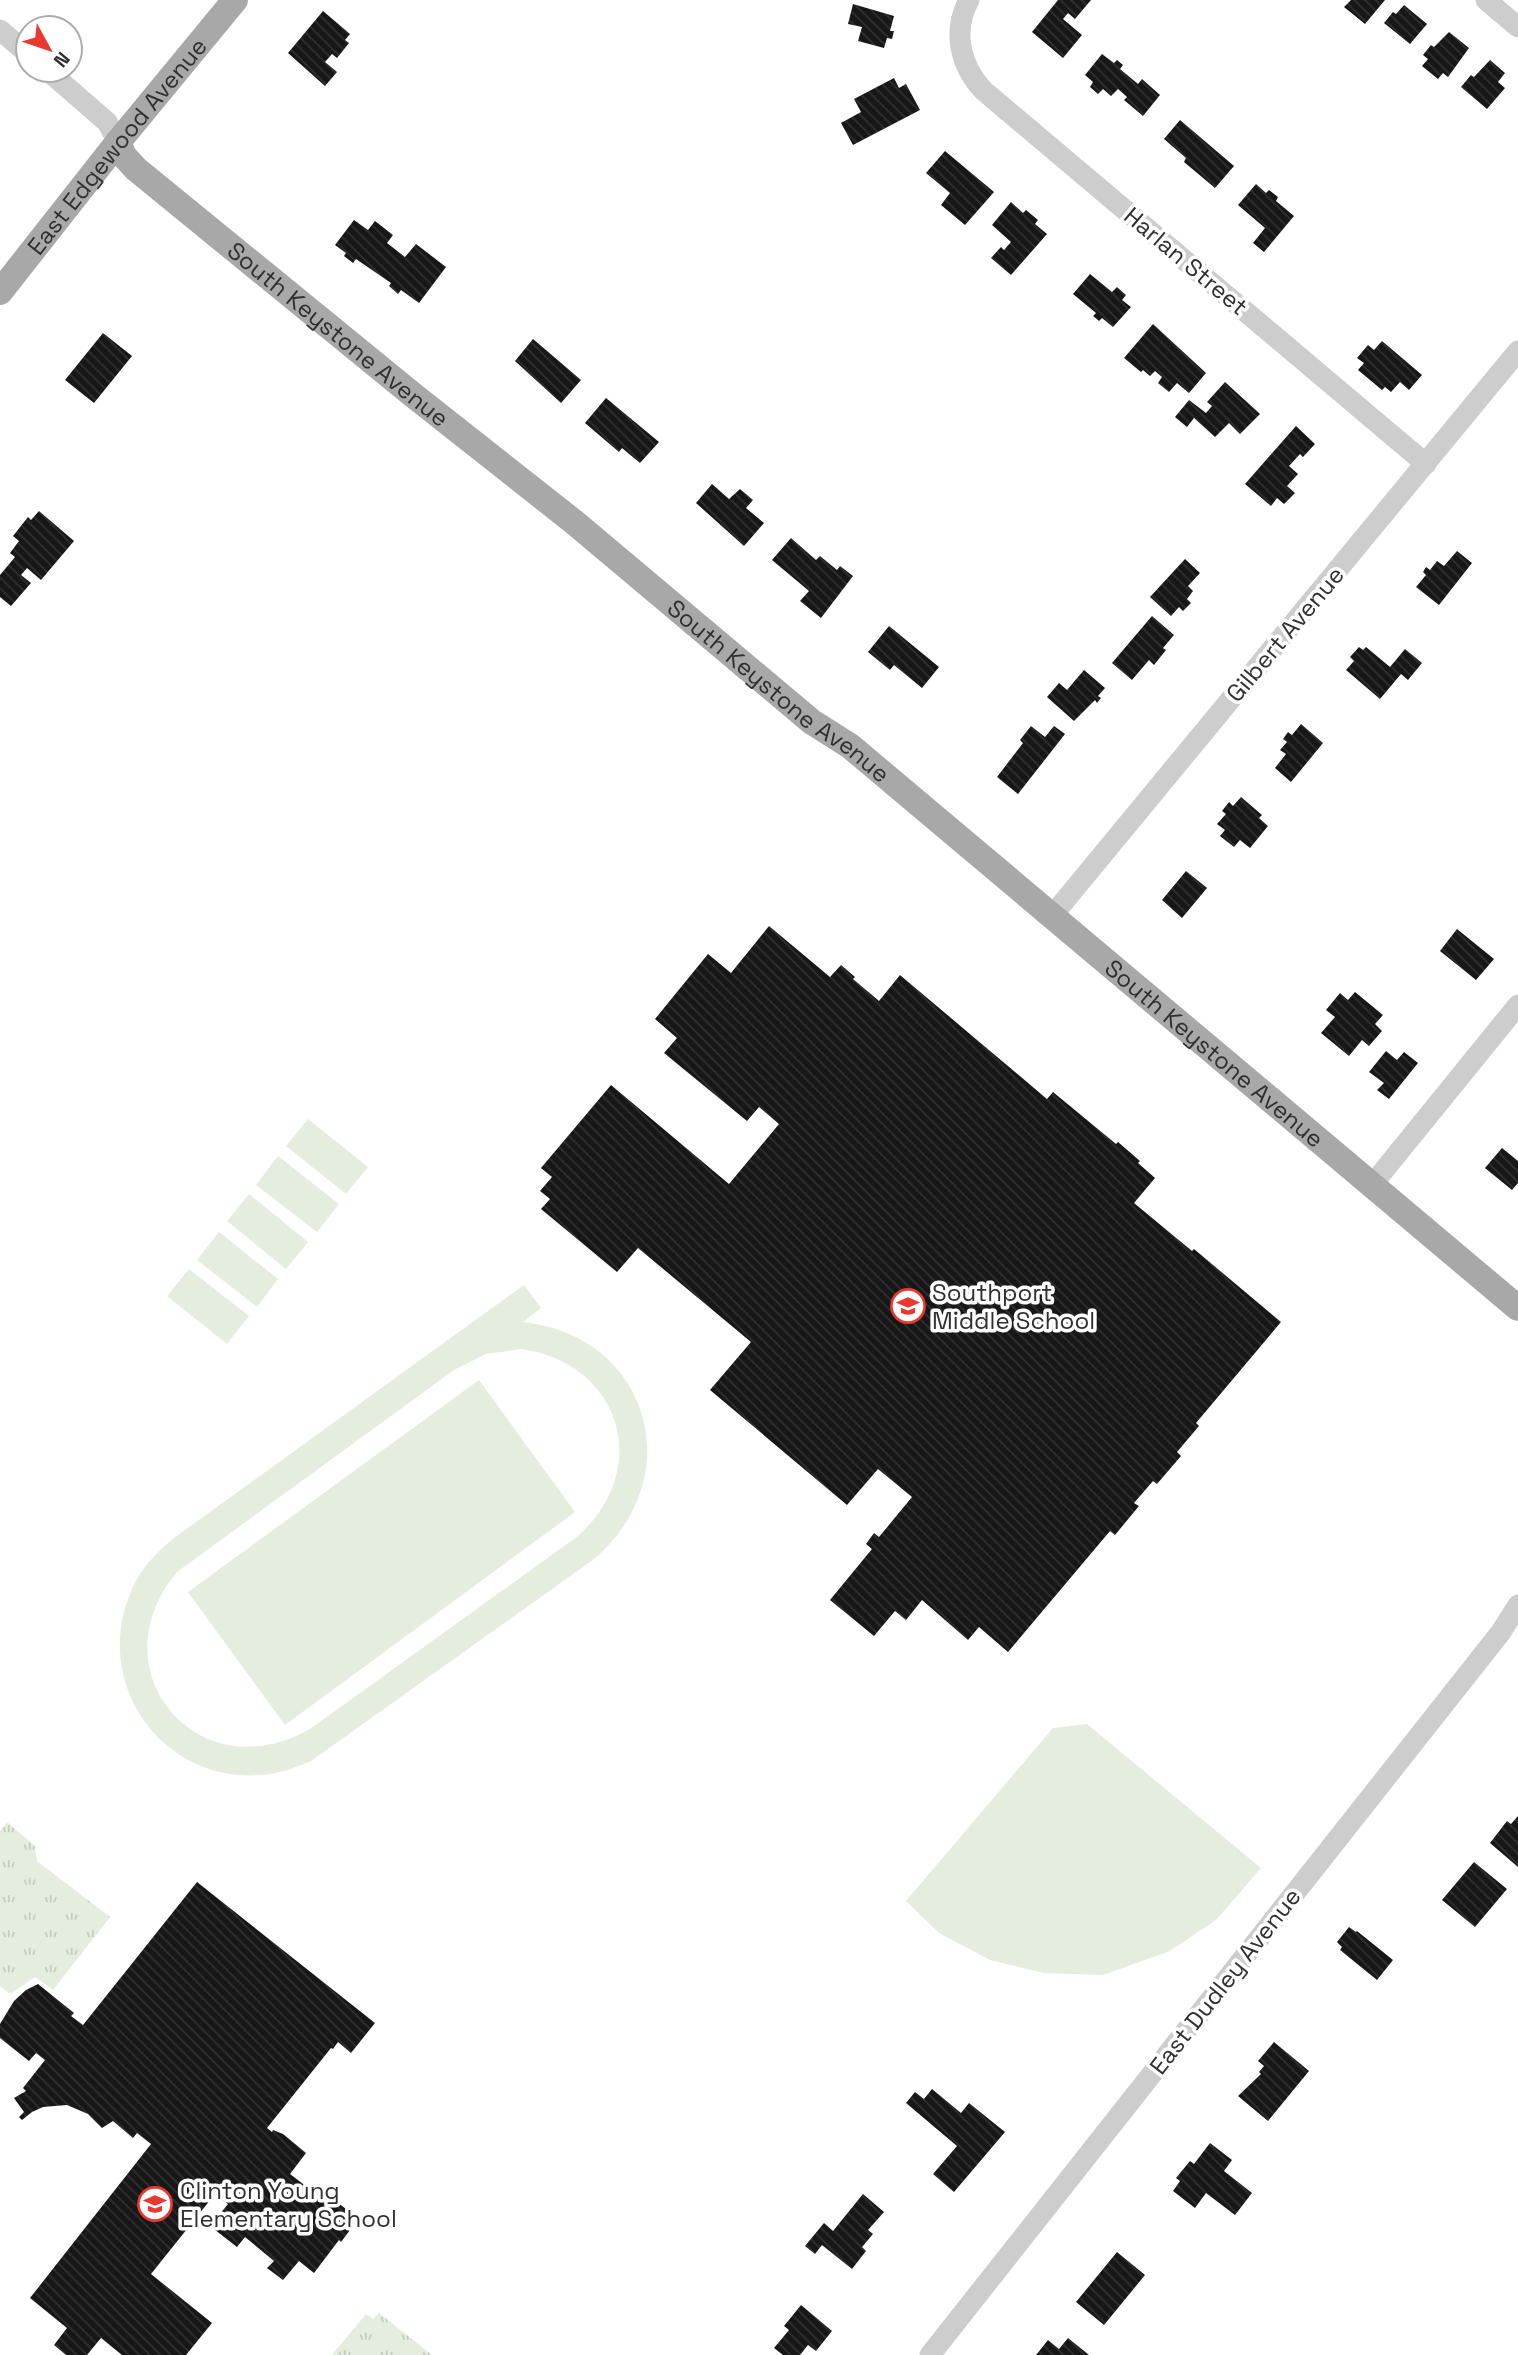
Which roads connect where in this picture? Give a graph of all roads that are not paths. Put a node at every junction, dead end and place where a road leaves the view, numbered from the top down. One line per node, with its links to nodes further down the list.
1 (235, 0): 8 (main road, East Edgewood Avenue)
2 (969, 0): 11 (street, Harlan Street)
3 (1486, 0): 4 (street)
4 (1518, 27)
5 (0, 30): 6 (street)
6 (14, 42)
7 (64, 84): 8 (street, South Keystone Avenue)
8 (118, 142): 9 (main road, East Edgewood Avenue); 12 (main road, South Keystone Avenue)
9 (0, 292)
10 (1518, 351): 11 (street, Gilbert Avenue)
11 (1426, 464): 12 (street, Gilbert Avenue)
12 (1052, 916): 14 (main road, South Keystone Avenue)
13 (1518, 1004): 14 (street)
14 (1372, 1185): 15 (main road, South Keystone Avenue)
15 (1518, 1308)
16 (1518, 1605): 17 (street, East Dudley Avenue)
17 (930, 2355)

